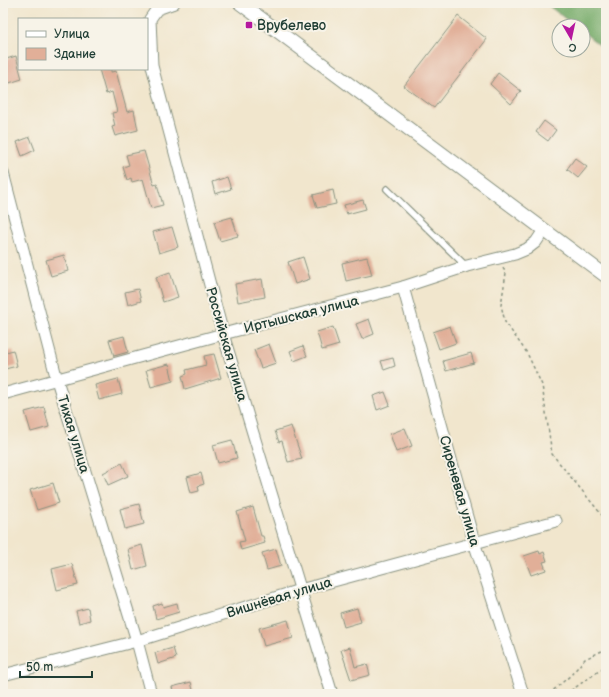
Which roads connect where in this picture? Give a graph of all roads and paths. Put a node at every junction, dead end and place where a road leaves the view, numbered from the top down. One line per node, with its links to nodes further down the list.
1 (174, 3): 10 (street, Российская улица)
2 (240, 3): 5 (street)
3 (3, 173): 11 (street, Тихая улица)
4 (387, 189): 7 (lane)
5 (544, 230): 6 (street, Иртышская улица); 8 (street)
6 (499, 258): 7 (street, Иртышская улица); 13 (path)
7 (467, 266): 9 (street, Иртышская улица)
8 (606, 276)
9 (403, 287): 10 (street, Иртышская улица); 15 (street, Сиреневая улица)
10 (223, 334): 11 (street, Иртышская улица); 16 (street, Российская улица)
11 (57, 380): 12 (street, Иртышская улица); 17 (street, Тихая улица)
12 (3, 394)
13 (606, 520)
14 (556, 521): 15 (street, Вишнёвая улица)
15 (474, 542): 16 (street, Вишнёвая улица); 23 (street, Сиреневая улица)
16 (300, 590): 17 (street, Вишнёвая улица); 22 (street, Российская улица)
17 (137, 641): 20 (street, Вишнёвая улица); 21 (street, Тихая улица)
18 (606, 649): 24 (path)
19 (606, 666): 25 (path)
20 (3, 675)
21 (151, 694)
22 (332, 694)
23 (523, 694)
24 (549, 694)
25 (566, 694)

